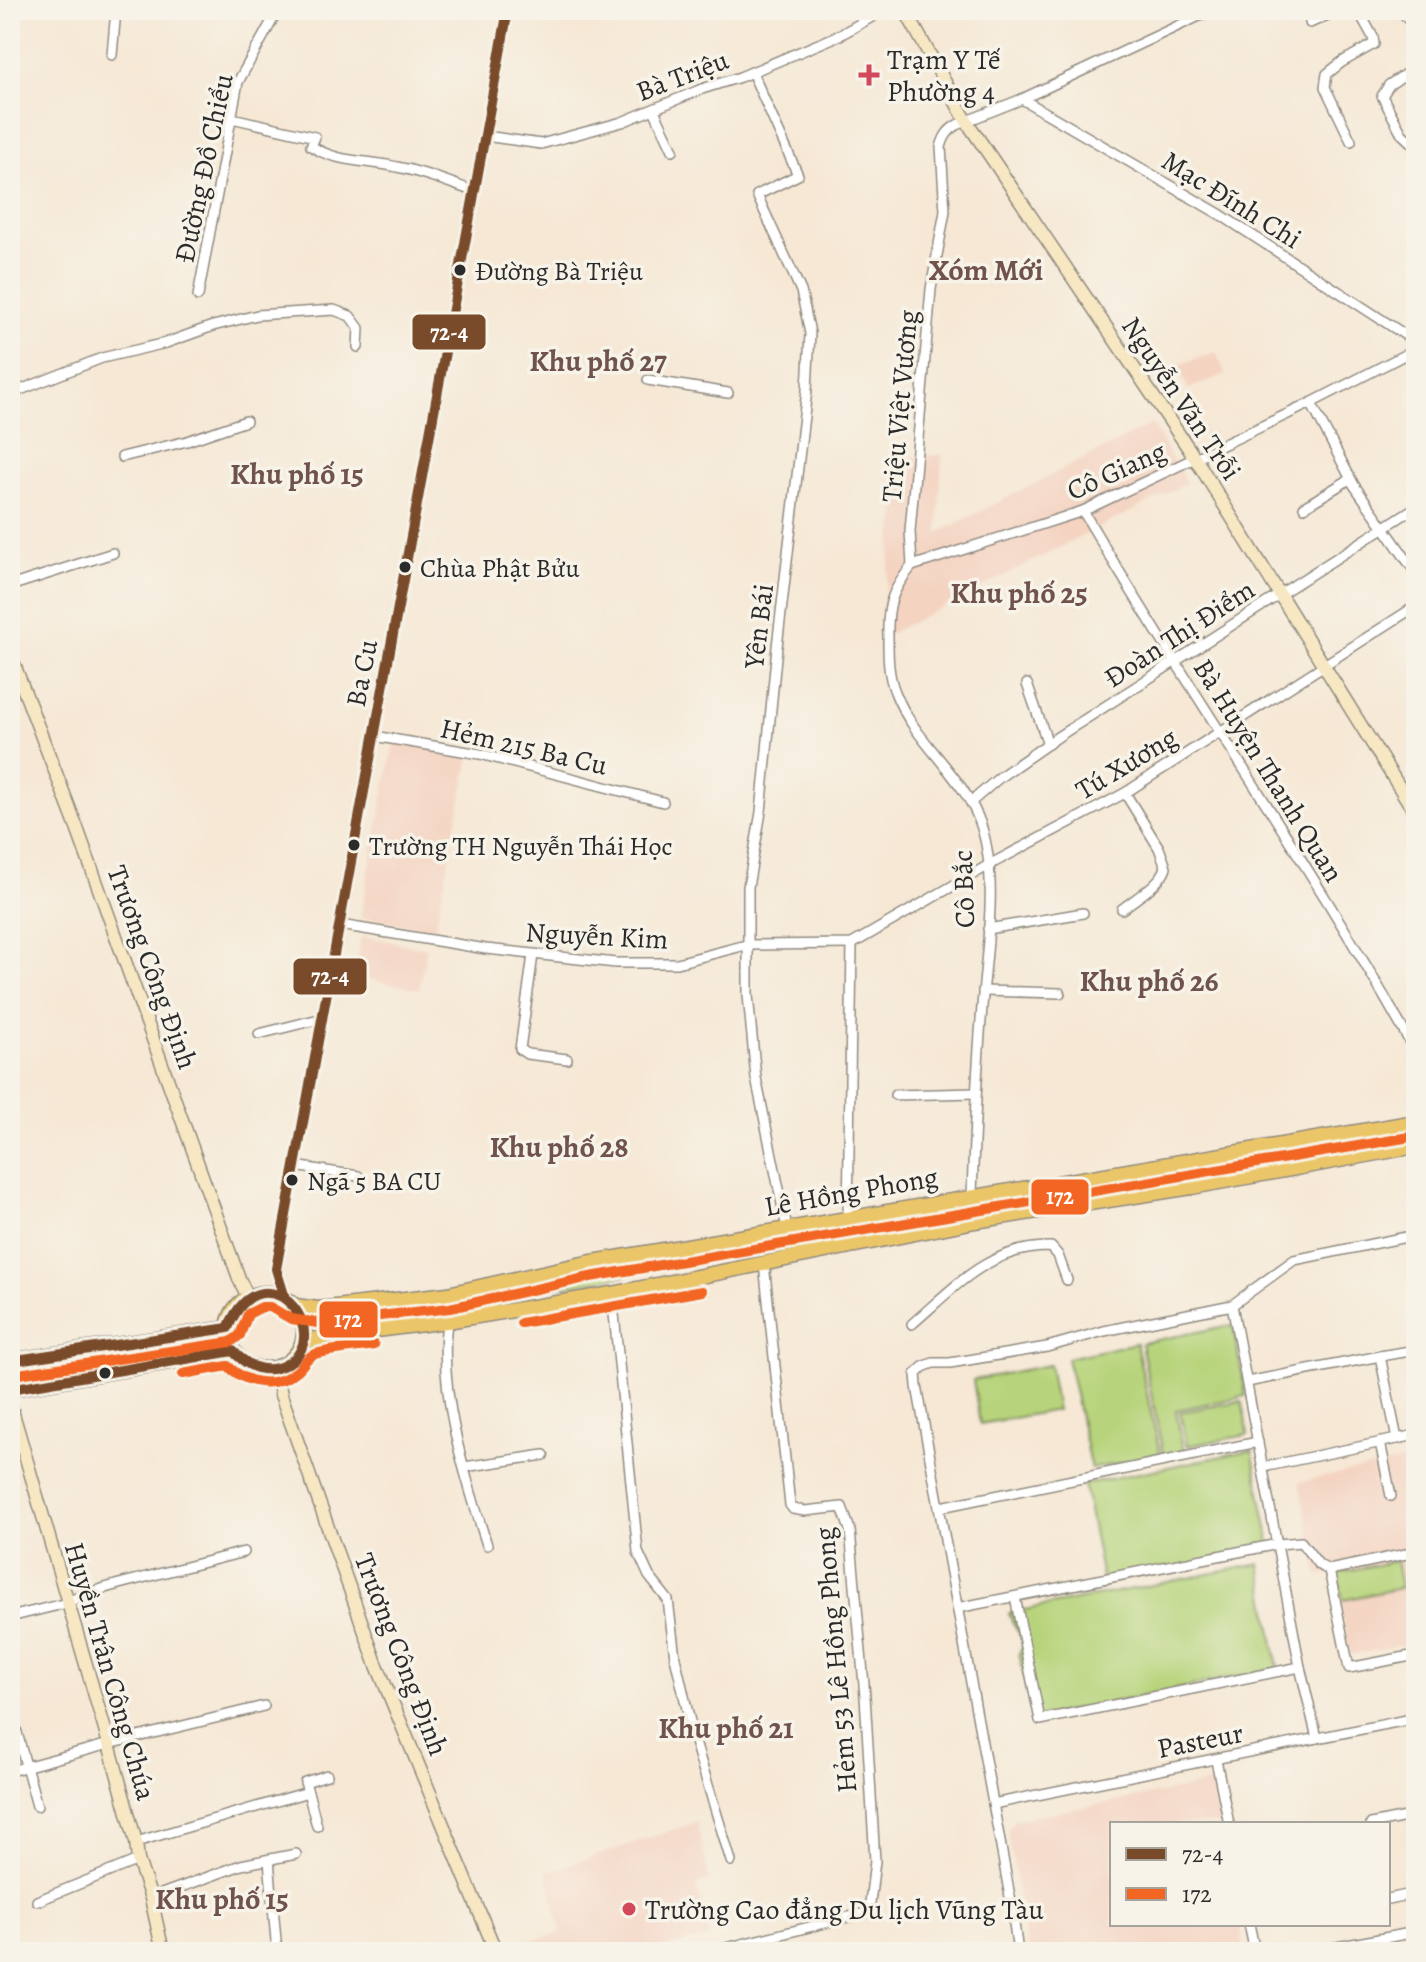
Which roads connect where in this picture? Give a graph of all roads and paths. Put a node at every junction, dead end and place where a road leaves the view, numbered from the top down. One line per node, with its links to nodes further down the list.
1 (116, 10): 12 (street)
2 (278, 10): 17 (street, Đường Đồ Chiểu)
3 (508, 10): 19 (main road, Ba Cu)
4 (884, 10): 14 (street, Bà Triệu)
5 (905, 10): 18 (main road, Nguyễn Văn Trỗi)
6 (1212, 10): 15 (street)
7 (1339, 10): 10 (street)
8 (1358, 10): 20 (street)
9 (1401, 10): 11 (street)
10 (1310, 23)
11 (1416, 30)
12 (112, 55)
13 (1416, 67): 21 (street)
14 (752, 72): 16 (street, Bà Triệu); 63 (street, Yên Bái)
15 (1022, 99): 18 (street); 25 (street, Mạc Đĩnh Chi)
16 (654, 110): 19 (street, Bà Triệu); 22 (street)
17 (232, 118): 23 (street); 24 (street, Đường Đồ Chiểu)
18 (967, 122): 34 (main road, Nguyễn Văn Trỗi); 41 (street, Triệu Việt Vương)
19 (485, 136): 23 (main road, Ba Cu)
20 (1351, 141)
21 (1416, 147)
22 (673, 150)
23 (476, 192): 51 (main road, Ba Cu)
24 (198, 296)
25 (1416, 342)
26 (358, 347): 30 (street)
27 (1416, 349): 31 (street, Cô Giang)
28 (648, 380): 29 (street)
29 (728, 393)
30 (10, 394)
31 (1311, 403): 34 (street, Cô Giang); 35 (street)
32 (246, 421): 33 (street)
33 (122, 457)
34 (1195, 458): 38 (street, Cô Giang); 44 (main road, Nguyễn Văn Trỗi)
35 (1350, 479): 36 (street); 39 (street)
36 (1304, 507)
37 (1416, 507): 39 (street, Đoàn Thị Điểm)
38 (1083, 511): 41 (street, Cô Giang); 47 (street, Bà Huyện Thanh Quan)
39 (1385, 528): 42 (street); 44 (street, Đoàn Thị Điểm)
40 (113, 553): 43 (street)
41 (912, 566): 55 (street, Cô Bắc)
42 (1416, 573)
43 (10, 586)
44 (1280, 594): 47 (street, Đoàn Thị Điểm); 48 (main road, Nguyễn Văn Trỗi)
45 (1416, 606): 48 (street, Tú Xương)
46 (10, 654): 85 (main road, Trương Công Định)
47 (1176, 664): 50 (street, Bà Huyện Thanh Quan); 52 (street, Đoàn Thị Điểm)
48 (1322, 666): 50 (street, Tú Xương); 56 (main road, Nguyễn Văn Trỗi)
49 (1027, 684): 52 (street)
50 (1218, 732): 53 (street, Tú Xương); 69 (street, Bà Huyện Thanh Quan)
51 (374, 736): 54 (street, Hẻm 215 Ba Cu); 60 (main road, Ba Cu)
52 (1048, 744): 55 (street, Đoàn Thị Điểm)
53 (1125, 793): 57 (street, Tú Xương); 58 (street)
54 (663, 802)
55 (971, 802): 57 (street, Cô Bắc)
56 (1416, 814)
57 (989, 865): 61 (street, Cô Bắc); 62 (street, Tú Xương)
58 (1122, 909)
59 (1083, 913): 61 (street)
60 (340, 925): 64 (street, Nguyễn Kim); 67 (main road, Ba Cu)
61 (988, 929): 65 (street, Cô Bắc)
62 (852, 944): 63 (street, Nguyễn Kim); 78 (street)
63 (746, 945): 64 (street, Nguyễn Kim); 80 (street, Yên Bái)
64 (533, 955): 70 (street)
65 (983, 991): 66 (street); 71 (street, Cô Bắc)
66 (1060, 993)
67 (323, 1018): 68 (street); 75 (main road, Ba Cu)
68 (259, 1034)
69 (1416, 1053)
70 (567, 1059)
71 (976, 1093): 72 (street); 77 (street, Cô Bắc)
72 (895, 1095)
73 (1416, 1122): 77 (main road, Lê Hồng Phong)
74 (1416, 1146): 79 (main road, Lê Hồng Phong)
75 (295, 1166): 76 (street); 86 (main road, Ba Cu)
76 (358, 1176)
77 (972, 1196): 78 (main road, Lê Hồng Phong); 79 (main road)
78 (848, 1219): 80 (main road, Lê Hồng Phong)
79 (975, 1221): 82 (main road, Lê Hồng Phong)
80 (787, 1228): 86 (main road, Lê Hồng Phong)
81 (1416, 1235): 87 (street)
82 (764, 1264): 84 (main road, Lê Hồng Phong); 151 (street, Hẻm 53 Lê Hồng Phong)
83 (1067, 1280): 89 (street)
84 (612, 1294): 88 (main road, Lê Hồng Phong); 140 (street)
85 (248, 1297): 86 (main road); 90 (main road)
86 (290, 1302): 91 (main road)
87 (1232, 1305): 97 (street); 108 (street)
88 (447, 1321): 91 (main road, Lê Hồng Phong); 105 (street)
89 (912, 1324)
90 (228, 1328): 93 (main road); 95 (main road)
91 (303, 1342): 96 (main road)
92 (1416, 1350): 94 (street)
93 (233, 1351): 96 (main road); 98 (main road)
94 (1380, 1356): 97 (street); 101 (street)
95 (10, 1361)
96 (276, 1368): 150 (main road, Trương Công Định)
97 (1247, 1382): 102 (street)
98 (10, 1389)
99 (10, 1403): 115 (main road, Huyền Trân Công Chúa)
100 (1416, 1435): 101 (street)
101 (1397, 1439): 103 (street)
102 (1258, 1442): 106 (street); 108 (street)
103 (1380, 1442): 106 (street); 107 (street)
104 (544, 1455): 105 (street)
105 (464, 1467): 110 (street)
106 (1263, 1467): 109 (street)
107 (1391, 1496)
108 (941, 1507): 116 (street)
109 (1278, 1544): 113 (street); 114 (street); 119 (street)
110 (487, 1545)
111 (244, 1552): 115 (street)
112 (1416, 1552): 113 (street)
113 (1329, 1570): 118 (street)
114 (1015, 1597): 116 (street); 119 (street)
115 (67, 1603): 117 (street); 124 (main road, Huyền Trân Công Chúa)
116 (957, 1608): 130 (street)
117 (10, 1617)
118 (1416, 1655)
119 (1300, 1667): 123 (street)
120 (264, 1706): 124 (street)
121 (10, 1707): 126 (street)
122 (1416, 1718): 123 (street, Pasteur)
123 (1317, 1738): 125 (street, Pasteur)
124 (109, 1744): 126 (street); 136 (main road, Huyền Trân Công Chúa)
125 (1216, 1760): 130 (street, Pasteur); 133 (street)
126 (26, 1767): 127 (street); 131 (street)
127 (10, 1771)
128 (327, 1775): 129 (street)
129 (308, 1792): 135 (street); 136 (street)
130 (993, 1804): 152 (street)
131 (37, 1806)
132 (1416, 1815): 134 (street)
133 (1229, 1822)
134 (1381, 1822)
135 (317, 1826)
136 (136, 1842): 138 (main road, Huyền Trân Công Chúa)
137 (296, 1854): 139 (street)
138 (138, 1860): 142 (main road, Huyền Trân Công Chúa); 144 (street)
139 (269, 1860): 142 (street); 149 (street)
140 (731, 1861)
141 (1416, 1893): 143 (street)
142 (151, 1898): 148 (main road, Huyền Trân Công Chúa)
143 (1390, 1899)
144 (37, 1901)
145 (1253, 1926): 153 (street)
146 (1416, 1932): 147 (street)
147 (1360, 1947): 154 (street)
148 (163, 1952)
149 (277, 1952)
150 (496, 1952)
151 (710, 1952)
152 (1018, 1952)
153 (1255, 1952)
154 (1310, 1952)

